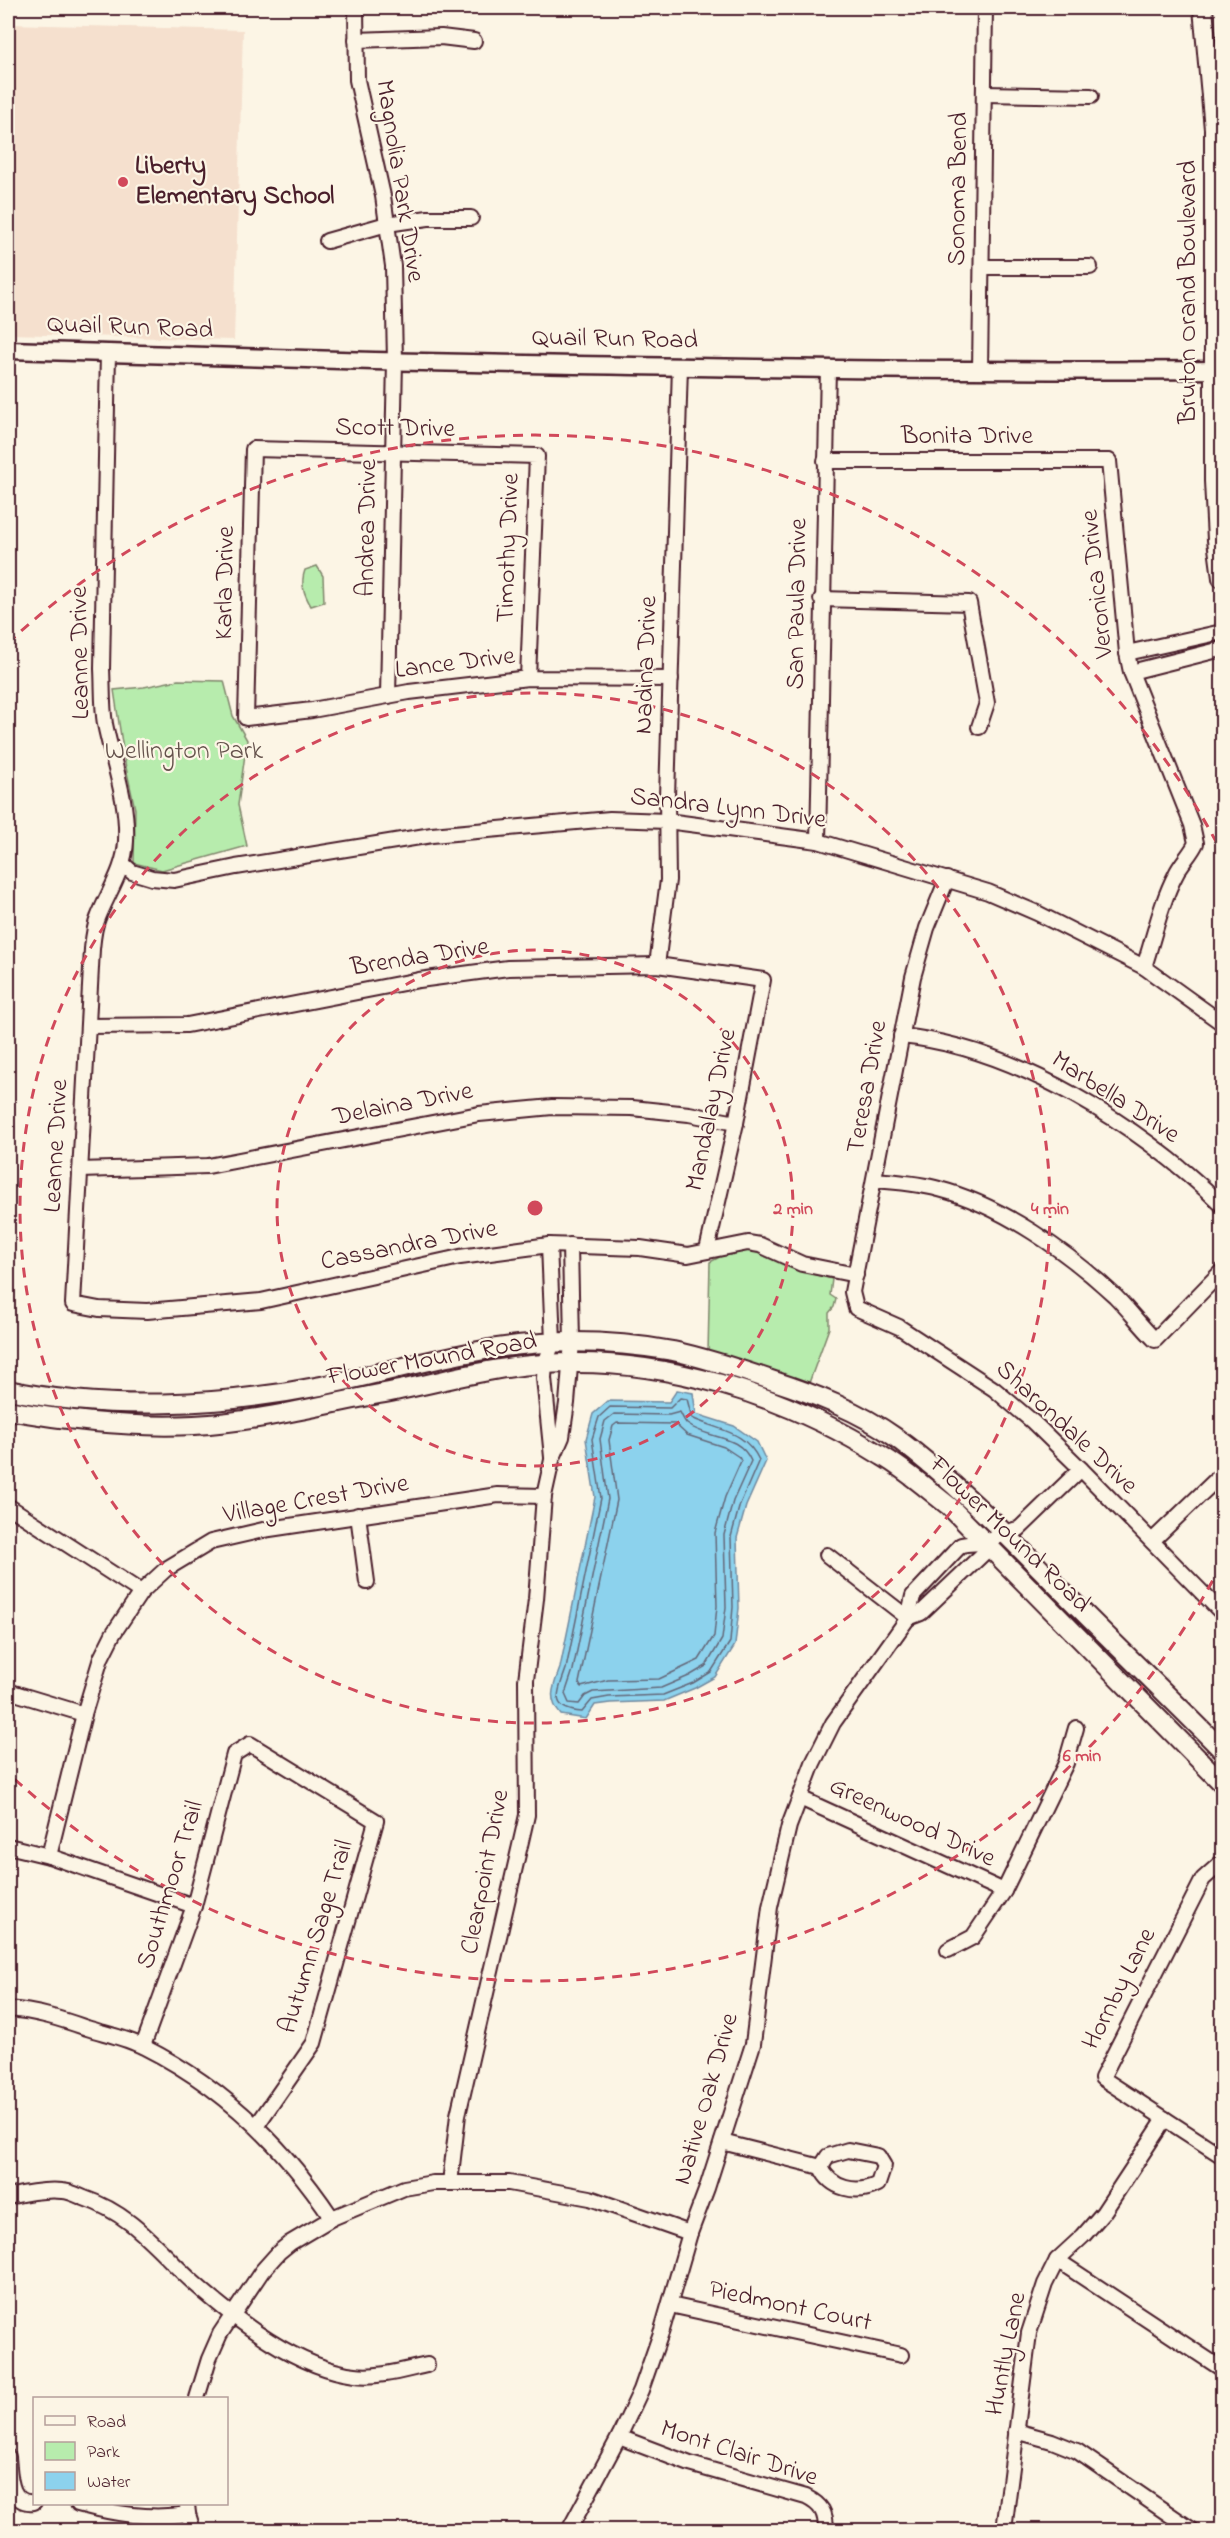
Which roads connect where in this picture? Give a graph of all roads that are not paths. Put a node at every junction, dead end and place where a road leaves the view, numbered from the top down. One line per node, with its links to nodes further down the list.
1 (356, 8): 4 (street, Magnolia Park Drive)
2 (985, 8): 6 (street, Sonoma Bend)
3 (1203, 8): 18 (main road, Bruton Orand Boulevard)
4 (356, 40): 5 (street); 9 (street, Magnolia Park Drive)
5 (474, 41)
6 (984, 94): 7 (street); 11 (street, Sonoma Bend)
7 (1091, 96)
8 (471, 218): 9 (street)
9 (387, 224): 10 (street); 15 (street, Magnolia Park Drive)
10 (327, 241)
11 (982, 267): 12 (street); 19 (street, Sonoma Bend)
12 (1090, 267)
13 (8, 350): 14 (street, Quail Run Road)
14 (108, 352): 15 (street, Quail Run Road); 38 (street, Leanne Drive)
15 (395, 361): 16 (street, Quail Run Road); 21 (street, Andrea Drive)
16 (680, 366): 17 (street, Quail Run Road); 32 (street, Nadina Drive)
17 (828, 368): 19 (street, Quail Run Road); 23 (street, San Paula Drive)
18 (1219, 370): 19 (street, Quail Run Road); 25 (main road, Bruton Orand Boulevard)
19 (980, 371)
20 (253, 449): 21 (street, Scott Drive); 34 (street, Karla Drive)
21 (393, 453): 22 (street, Scott Drive); 33 (street, Andrea Drive)
22 (537, 456): 31 (street, Timothy Drive)
23 (825, 461): 24 (street, Bonita Drive); 26 (street, San Paula Drive)
24 (1109, 461): 29 (street, Veronica Drive)
25 (1222, 578)
26 (821, 599): 35 (street); 37 (street, San Paula Drive)
27 (1222, 632): 29 (street)
28 (1222, 649): 30 (street)
29 (1127, 653): 30 (street, Veronica Drive)
30 (1131, 672): 41 (street, Veronica Drive)
31 (528, 678): 32 (street, Lance Drive); 33 (street, Lance Drive)
32 (671, 680): 36 (street, Nadina Drive)
33 (388, 696): 34 (street, Lance Drive)
34 (246, 718)
35 (980, 727)
36 (667, 821): 37 (street, Sandra Lynn Drive); 38 (street, Sandra Lynn Drive); 40 (street, Nadina Drive)
37 (818, 841): 39 (street, Sandra Lynn Drive)
38 (123, 864): 44 (street, Leanne Drive)
39 (947, 879): 41 (street, Sandra Lynn Drive); 45 (street, Teresa Drive)
40 (657, 964): 42 (street, Brenda Drive); 44 (street, Brenda Drive)
41 (1144, 967): 43 (street, Sandra Lynn Drive)
42 (763, 980): 46 (street, Mandalay Drive)
43 (1222, 1023)
44 (88, 1026): 47 (street, Leanne Drive)
45 (901, 1036): 48 (street, Teresa Drive); 49 (street, Marbella Drive)
46 (736, 1122): 47 (street, Delaina Drive); 52 (street, Mandalay Drive)
47 (80, 1170): 55 (street, Leanne Drive)
48 (875, 1180): 53 (street); 54 (street, Teresa Drive)
49 (1222, 1205)
50 (549, 1245): 51 (street, Cassandra Drive); 55 (street, Cassandra Drive); 57 (street, Clearpoint Drive)
51 (570, 1245): 52 (street, Cassandra Drive); 58 (street, Clearpoint Drive)
52 (707, 1250): 54 (street, Cassandra Drive)
53 (1222, 1271)
54 (856, 1275): 56 (street, Teresa Drive)
55 (73, 1304)
56 (856, 1308): 64 (street, Sharondale Drive)
57 (553, 1342): 58 (main road, Flower Mound Road); 59 (street, Clearpoint Drive); 61 (main road, Flower Mound Road)
58 (572, 1342): 60 (street, Clearpoint Drive); 69 (main road, Flower Mound Road)
59 (545, 1364): 60 (main road, Flower Mound Road); 62 (main road, Flower Mound Road); 63 (street, Clearpoint Drive)
60 (570, 1364): 63 (street, Clearpoint Drive); 71 (main road, Flower Mound Road)
61 (8, 1390)
62 (8, 1410)
63 (552, 1460): 66 (street, Clearpoint Drive)
64 (1081, 1469): 69 (street, Native Oak Drive); 70 (street, Sharondale Drive)
65 (1222, 1474): 70 (street)
66 (544, 1496): 68 (street, Village Crest Drive); 97 (street, Clearpoint Drive)
67 (8, 1506): 74 (street)
68 (358, 1515): 73 (street); 74 (street, Village Crest Drive)
69 (1005, 1531): 71 (street, Native Oak Drive); 80 (main road, Flower Mound Road)
70 (1152, 1541): 75 (street, Sharondale Drive)
71 (985, 1543): 76 (street, Native Oak Drive); 76 (street, Native Oak Drive); 81 (main road, Flower Mound Road)
72 (826, 1555): 76 (street)
73 (368, 1582)
74 (141, 1592): 78 (street, Village Crest Drive)
75 (1222, 1612)
76 (908, 1618): 82 (street, Native Oak Drive)
77 (8, 1691): 78 (street)
78 (84, 1714): 85 (street, Village Crest Drive)
79 (1076, 1728): 87 (street)
80 (1222, 1750)
81 (1222, 1783)
82 (800, 1798): 87 (street, Greenwood Drive); 94 (street, Native Oak Drive)
83 (376, 1821): 88 (street, Southmoor Trail); 93 (street, Autumn Sage Trail)
84 (8, 1846): 85 (street)
85 (50, 1856): 88 (street)
86 (1222, 1862): 92 (street, Hornby Lane)
87 (1004, 1891): 89 (street)
88 (194, 1906): 91 (street, Southmoor Trail)
89 (948, 1950)
90 (8, 2009): 91 (street)
91 (143, 2046): 93 (street)
92 (1165, 2119): 95 (street); 101 (street, Huntly Lane)
93 (257, 2125): 99 (street)
94 (722, 2142): 96 (street); 100 (street, Native Oak Drive)
95 (1222, 2156)
96 (821, 2167)
97 (450, 2183): 99 (street); 100 (street)
98 (8, 2197): 103 (street)
99 (332, 2218): 103 (street)
100 (690, 2233): 102 (street, Native Oak Drive)
101 (1057, 2260): 106 (street); 108 (street, Huntly Lane)
102 (670, 2305): 104 (street, Piedmont Court); 109 (street, Native Oak Drive)
103 (231, 2316): 105 (street); 107 (street)
104 (901, 2355)
105 (427, 2365)
106 (1222, 2370)
107 (197, 2397)
108 (1016, 2431): 114 (street); 118 (street, Huntly Lane)
109 (619, 2438): 116 (street, Native Oak Drive); 117 (street, Mont Clair Drive)
110 (8, 2457): 111 (street)
111 (33, 2502)
112 (82, 2505): 113 (street)
113 (188, 2509): 115 (street)
114 (1171, 2517): 119 (street); 120 (street)
115 (193, 2530)
116 (569, 2530)
117 (826, 2530)
118 (1004, 2530)
119 (1165, 2530)
120 (1192, 2530)

